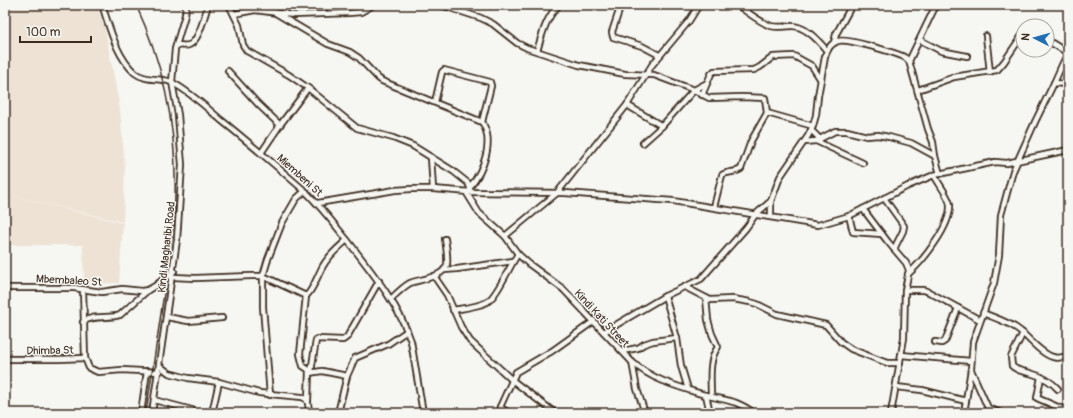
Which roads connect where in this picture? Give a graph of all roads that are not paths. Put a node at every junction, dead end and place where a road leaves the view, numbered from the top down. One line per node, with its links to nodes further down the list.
1 (102, 5): 33 (street, Miembeni St)
2 (186, 5): 20 (street, Kindi Magharibi Road)
3 (208, 5): 20 (street)
4 (229, 5): 15 (street, Kindi Kati Street)
5 (286, 5): 16 (street)
6 (373, 5): 16 (street)
7 (442, 5): 23 (street)
8 (559, 5): 23 (street)
9 (621, 5): 26 (street)
10 (699, 5): 26 (street)
11 (737, 5): 24 (street)
12 (852, 5): 19 (street)
13 (936, 5): 18 (street)
14 (274, 12): 15 (street); 16 (street); 41 (street)
15 (234, 14): 37 (street, Kindi Kati Street)
16 (283, 14)
17 (986, 36): 30 (street)
18 (920, 40): 27 (street); 28 (street)
19 (834, 43): 24 (street); 28 (street)
20 (177, 45): 33 (street, Kindi Magharibi Road)
21 (1055, 45): 25 (street)
22 (1015, 46): 30 (street)
23 (537, 51): 31 (street)
24 (827, 51): 32 (street)
25 (1068, 53): 36 (street)
26 (659, 55): 31 (street)
27 (967, 56)
28 (909, 61): 39 (street)
29 (228, 71): 45 (street)
30 (990, 72): 39 (street)
31 (645, 74): 38 (street); 42 (street)
32 (821, 80): 34 (street); 47 (street)
33 (172, 82): 52 (street, Miembeni St); 78 (street, Kindi Magharibi Road)
34 (707, 83): 38 (street); 40 (street)
35 (1068, 83): 36 (street)
36 (1054, 84): 55 (street)
37 (308, 88): 45 (street); 54 (street, Kindi Kati Street)
38 (694, 90): 40 (street); 46 (street)
39 (918, 90): 53 (street)
40 (702, 95): 43 (street)
41 (435, 102): 44 (street); 44 (street)
42 (627, 105): 46 (street); 62 (street)
43 (767, 113): 47 (street); 66 (street)
44 (482, 122): 61 (street)
45 (280, 125): 52 (street)
46 (662, 126): 50 (street)
47 (812, 128): 48 (street); 49 (street)
48 (818, 140): 49 (street); 53 (street); 56 (street)
49 (804, 142): 64 (street)
50 (643, 143)
51 (1068, 150): 55 (street)
52 (261, 153): 60 (street, Miembeni St)
53 (935, 156): 57 (street)
54 (431, 157): 59 (street); 61 (street, Kindi Kati Street)
55 (1018, 159): 57 (street); 96 (street)
56 (863, 163)
57 (940, 174): 58 (street)
58 (934, 175): 63 (street); 80 (street)
59 (433, 189): 61 (street); 65 (street)
60 (305, 191): 65 (street, Miembeni St); 81 (street)
61 (469, 191): 62 (street); 72 (street, Kindi Kati Street)
62 (557, 193): 66 (street); 72 (street)
63 (884, 198): 67 (street); 75 (street)
64 (772, 201): 68 (street); 69 (street)
65 (318, 203): 74 (street, Miembeni St)
66 (714, 207): 68 (street)
67 (863, 209): 70 (street); 71 (street)
68 (756, 214): 69 (street); 85 (street)
69 (771, 216): 70 (street)
70 (848, 216): 71 (street)
71 (882, 234): 75 (street)
72 (505, 236): 76 (street, Kindi Kati Street)
73 (445, 239): 79 (street)
74 (347, 240): 84 (street, Miembeni St); 90 (street)
75 (894, 249): 80 (street)
76 (518, 254): 77 (street); 100 (street, Kindi Kati Street)
77 (514, 261): 79 (street); 95 (street)
78 (174, 270): 83 (street, Kindi Magharibi Road); 88 (street)
79 (444, 270): 82 (street)
80 (908, 274): 89 (street)
81 (263, 276): 83 (street); 90 (street); 127 (street)
82 (434, 276): 93 (street); 95 (street)
83 (173, 277): 97 (street, Kindi Magharibi Road)
84 (379, 281): 93 (street, Miembeni St); 119 (street)
85 (685, 287): 91 (street); 92 (street)
86 (5, 288): 87 (street, Mbembaleo St)
87 (83, 289): 88 (street, Mbembaleo St); 101 (street)
88 (148, 290): 101 (street)
89 (905, 290): 94 (street); 108 (street)
90 (306, 296): 119 (street)
91 (665, 296): 103 (street); 105 (street)
92 (706, 298): 114 (street); 128 (street)
93 (391, 299): 102 (street, Miembeni St)
94 (958, 308): 99 (street); 106 (street)
95 (453, 310): 122 (street)
96 (983, 313): 99 (street); 104 (street)
97 (167, 317): 98 (street); 115 (street, Kindi Magharibi Road)
98 (222, 318)
99 (980, 320): 112 (street)
100 (594, 321): 103 (street, Kindi Kati Street); 122 (street)
101 (83, 322): 110 (street)
102 (407, 331): 120 (street); 140 (street, Miembeni St)
103 (604, 332): 107 (street, Kindi Kati Street)
104 (1023, 333): 109 (street); 121 (street)
105 (677, 338): 107 (street); 125 (street)
106 (935, 342)
107 (622, 351): 113 (street, Kindi Kati Street)
108 (901, 355): 112 (street); 114 (street)
109 (1068, 356)
110 (85, 358): 111 (street, Dhimba St); 117 (street, Dhimba St)
111 (5, 359)
112 (971, 361): 116 (street)
113 (632, 362): 125 (street, Kindi Kati Street); 146 (street)
114 (900, 363): 124 (street)
115 (160, 366): 118 (street, Kindi Magharibi Road); 123 (street)
116 (971, 369): 130 (street); 151 (street)
117 (147, 371): 118 (street, Dhimba St); 134 (street)
118 (159, 372): 129 (street, Kindi Magharibi Road)
119 (310, 372): 120 (street); 131 (street)
120 (347, 376): 139 (street)
121 (1041, 377): 126 (street); 133 (street)
122 (512, 380): 132 (street); 145 (street)
123 (219, 382): 127 (street); 137 (street)
124 (896, 387): 130 (street); 149 (street)
125 (688, 389): 128 (street, Kindi Kati Street)
126 (1058, 389)
127 (270, 395): 131 (street)
128 (709, 395): 147 (street); 148 (street, Kindi Kati Street)
129 (154, 400): 135 (street, Kindi Magharibi Road); 136 (street)
130 (966, 401): 150 (street)
131 (308, 402): 138 (street)
132 (500, 407): 143 (street); 144 (street)
133 (1068, 411)
134 (141, 413)
135 (152, 413)
136 (195, 413)
137 (212, 413)
138 (309, 413)
139 (338, 413)
140 (423, 413)
141 (438, 413): 142 (street)
142 (453, 413)
143 (499, 413)
144 (509, 413)
145 (555, 413)
146 (645, 413)
147 (710, 413)
148 (754, 413)
149 (891, 413)
150 (964, 413)
151 (1001, 413)

